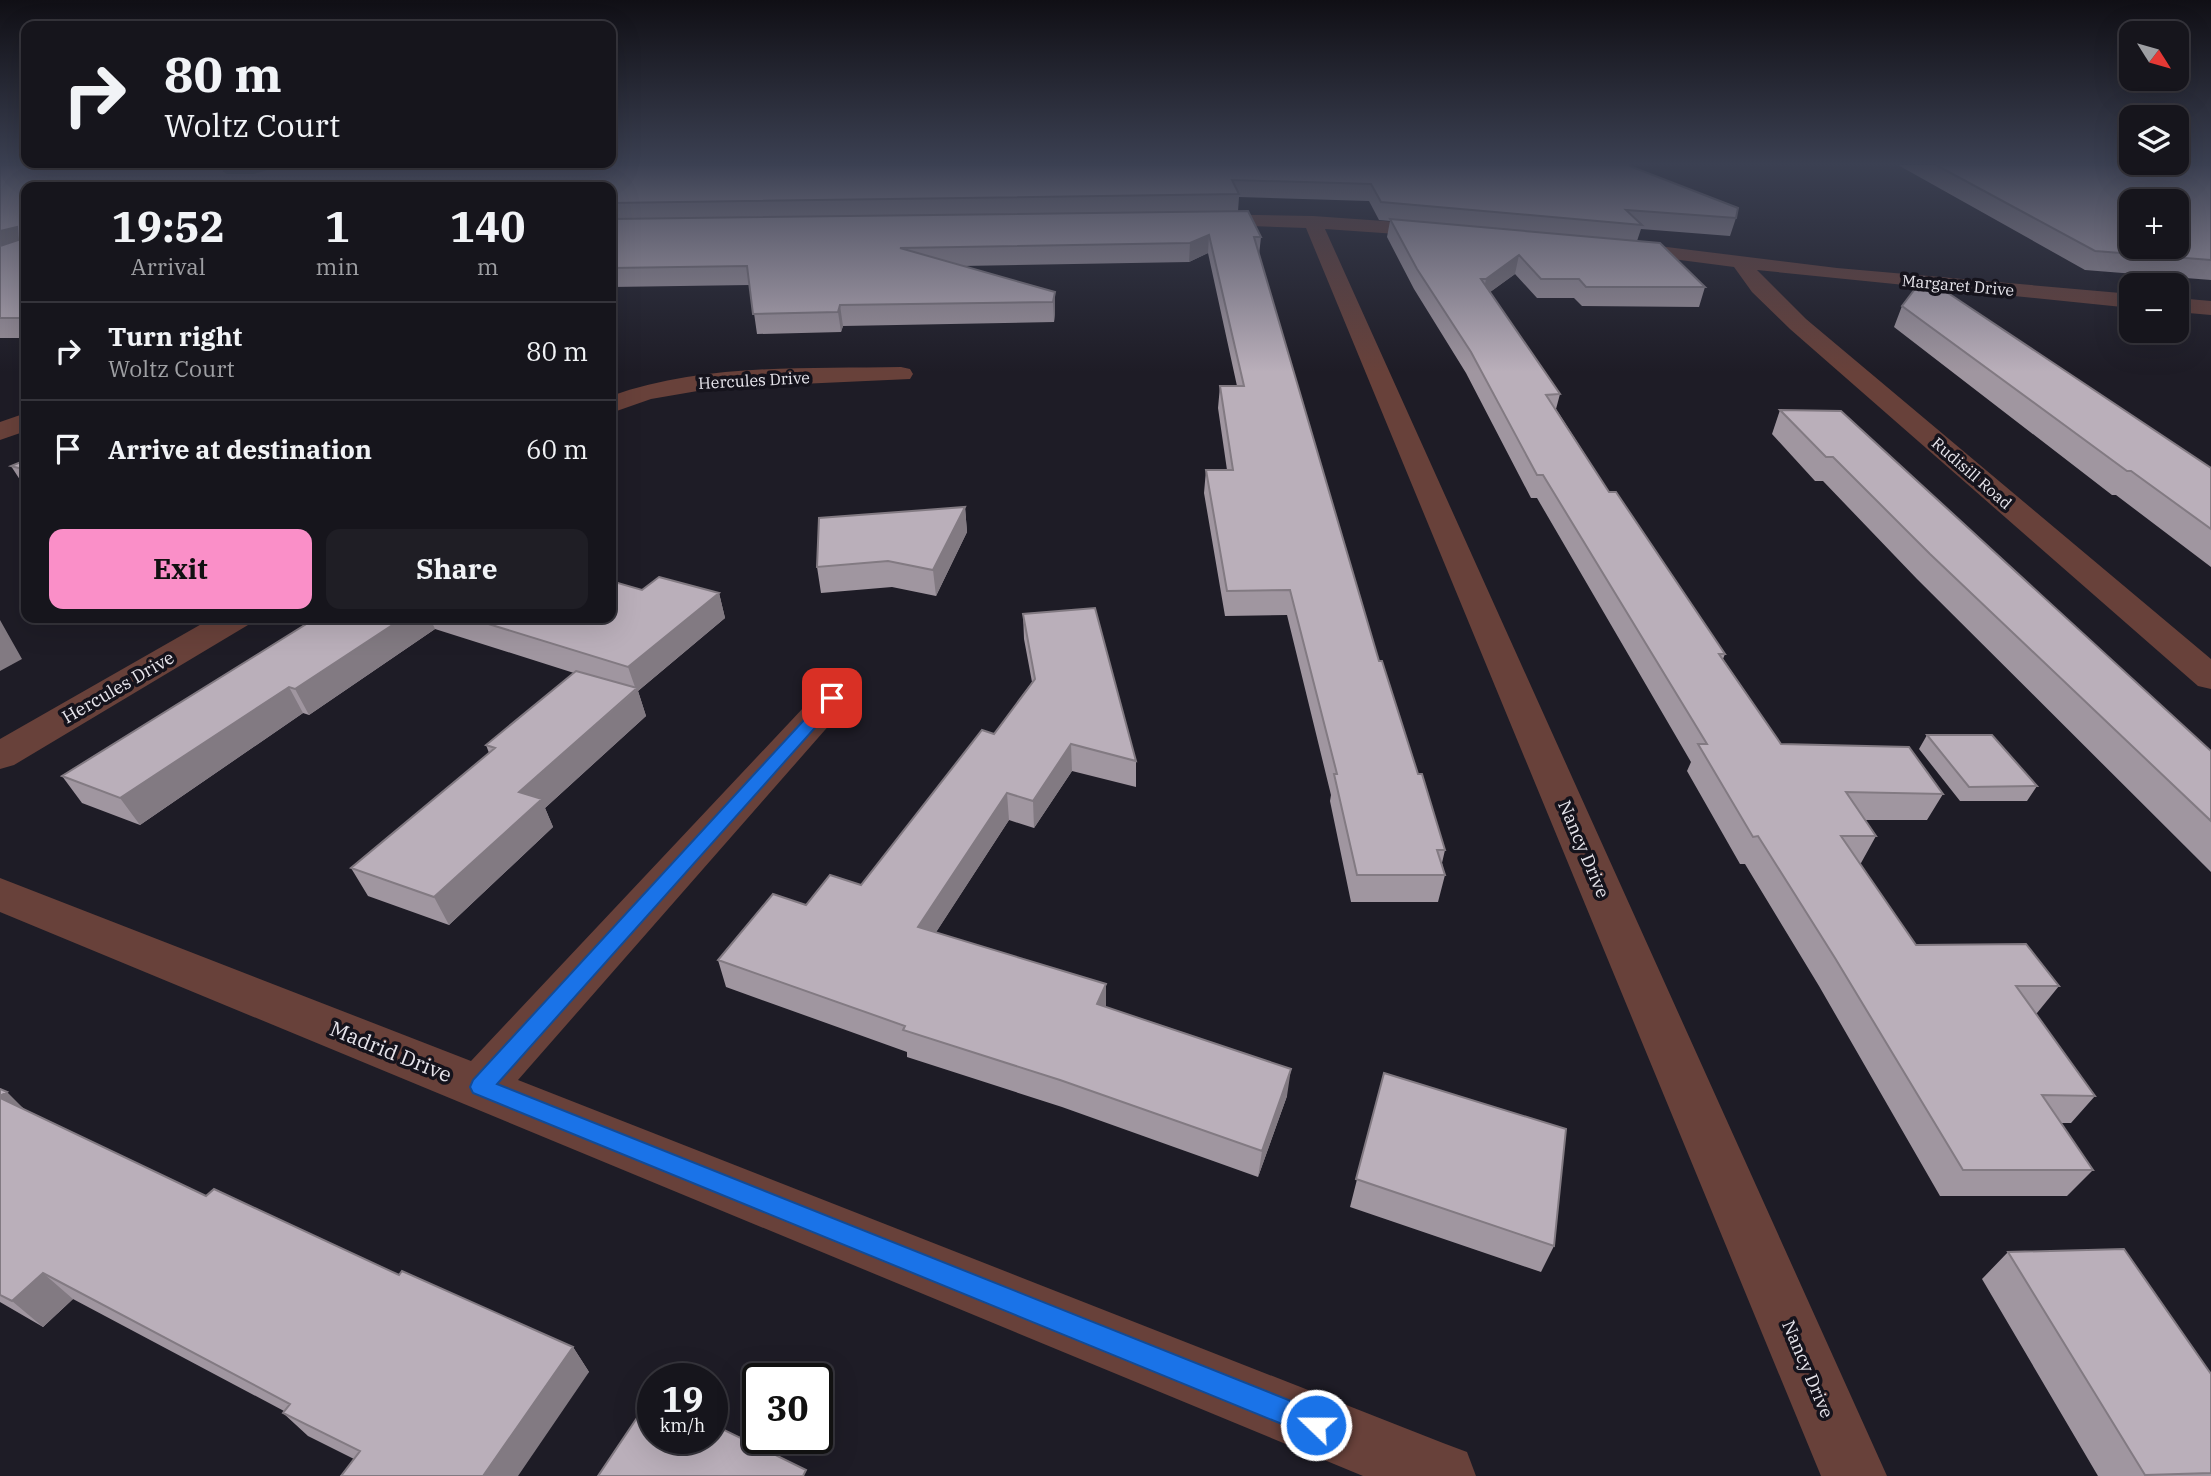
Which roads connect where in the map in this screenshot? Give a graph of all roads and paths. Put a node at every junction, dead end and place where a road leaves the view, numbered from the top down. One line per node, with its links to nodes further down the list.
1 (1318, 234): 18 (street, Nancy Drive)
2 (1597, 245): 3 (street, Margaret Drive)
3 (1741, 262): 4 (street, Margaret Drive); 12 (street, Rudisill Road)
4 (2119, 300)
5 (2189, 306): 6 (street)
6 (2211, 308)
7 (901, 374): 8 (street, Hercules Drive)
8 (616, 403)
9 (21, 423): 10 (street)
10 (0, 432)
11 (227, 623): 14 (street, Hercules Drive)
12 (2211, 678)
13 (832, 698): 16 (street)
14 (0, 756)
15 (0, 894): 16 (street, Madrid Drive)
16 (480, 1087): 17 (street, Madrid Drive)
17 (1443, 1476)
18 (1854, 1476)

